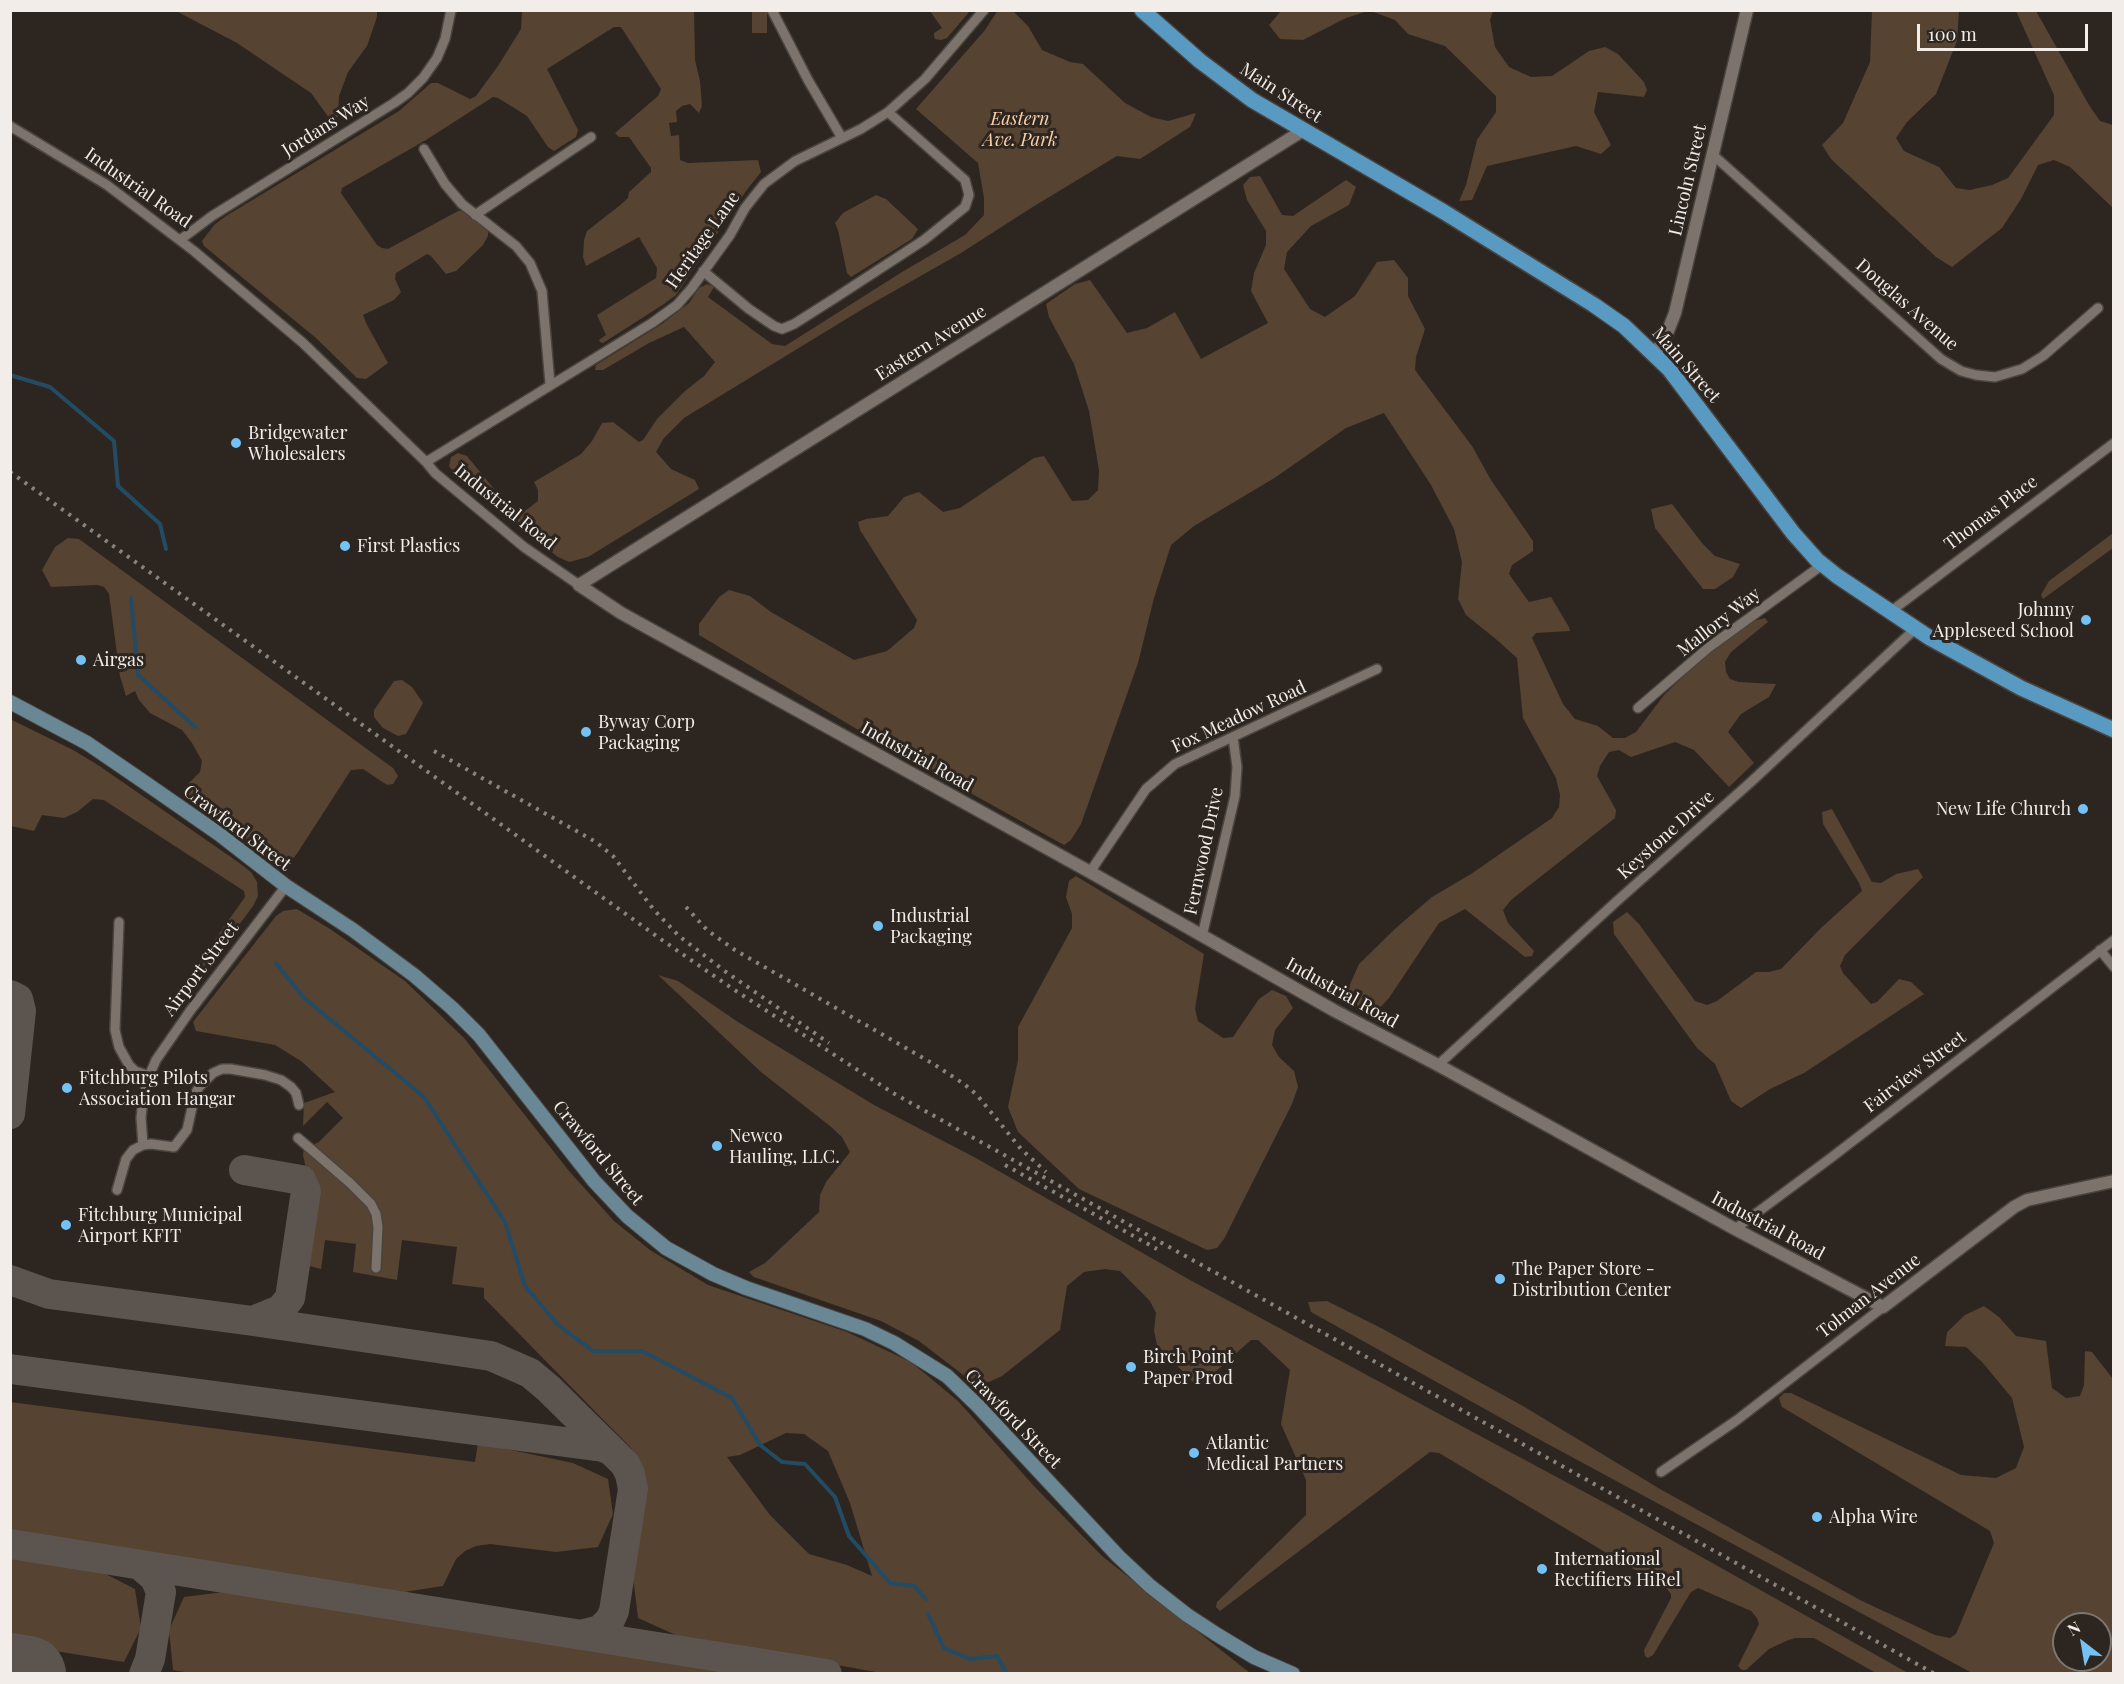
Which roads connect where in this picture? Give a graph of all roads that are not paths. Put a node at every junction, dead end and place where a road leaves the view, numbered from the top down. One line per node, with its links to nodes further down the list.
1 (451, 10): 14 (street, Jordans Way)
2 (772, 10): 10 (street)
3 (984, 10): 6 (street, Heritage Lane)
4 (1142, 10): 8 (main road, Main Street)
5 (1747, 10): 12 (street, Lincoln Street)
6 (888, 112): 10 (street, Heritage Lane); 15 (street)
7 (10, 126): 14 (street, Industrial Road)
8 (1302, 131): 17 (main road, Main Street); 22 (street, Eastern Avenue)
9 (591, 137): 13 (street)
10 (842, 138): 15 (street, Heritage Lane)
11 (424, 149): 13 (street)
12 (1713, 154): 16 (street, Douglas Avenue); 17 (street, Lincoln Street)
13 (475, 216): 18 (street)
14 (180, 240): 20 (street, Industrial Road)
15 (703, 272): 18 (street, Heritage Lane)
16 (2098, 308)
17 (1655, 354): 21 (main road, Main Street)
18 (550, 384): 20 (street, Heritage Lane)
19 (2114, 443): 23 (street, Thomas Place)
20 (426, 462): 22 (street, Industrial Road)
21 (1822, 565): 23 (main road, Main Street); 27 (street, Mallory Way)
22 (579, 585): 30 (street, Industrial Road)
23 (1890, 612): 24 (main road, Main Street)
24 (1915, 629): 28 (main road, Main Street); 37 (street, Keystone Drive)
25 (1377, 669): 29 (street, Fox Meadow Road)
26 (10, 702): 31 (main road, Crawford Street)
27 (1638, 708)
28 (2114, 730)
29 (1233, 737): 30 (street, Fox Meadow Road); 33 (street, Fernwood Drive)
30 (1090, 872): 33 (street, Industrial Road)
31 (286, 886): 38 (street, Airport Street); 48 (main road, Crawford Street)
32 (119, 922): 38 (street)
33 (1202, 936): 37 (street, Industrial Road)
34 (2114, 940): 35 (street, Fairview Street)
35 (2100, 950): 36 (street); 44 (street, Fairview Street)
36 (2114, 967)
37 (1438, 1065): 44 (street, Industrial Road)
38 (149, 1076): 41 (street, Airport Street)
39 (299, 1104): 41 (street)
40 (298, 1138): 45 (street)
41 (143, 1145): 43 (street)
42 (2114, 1181): 46 (street, Tolman Avenue)
43 (117, 1190)
44 (1735, 1229): 46 (street, Industrial Road)
45 (376, 1268)
46 (1883, 1307): 47 (street, Tolman Avenue)
47 (1661, 1472)
48 (1293, 1674)

